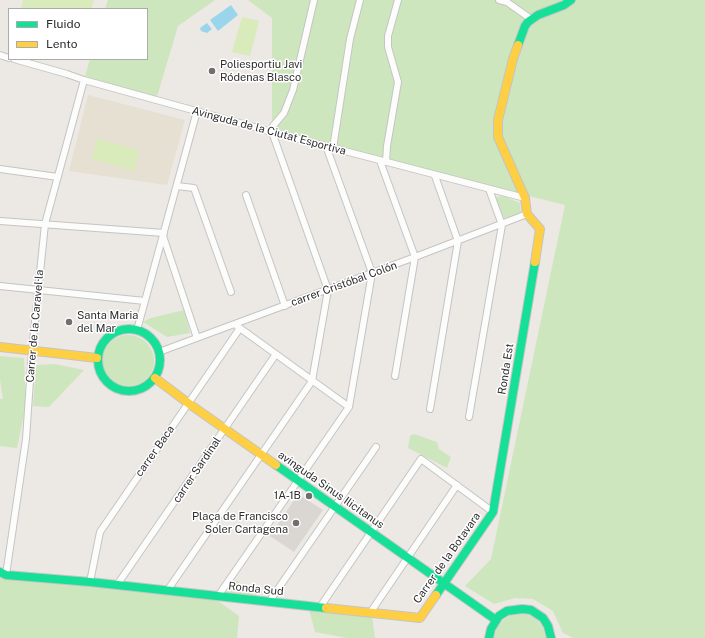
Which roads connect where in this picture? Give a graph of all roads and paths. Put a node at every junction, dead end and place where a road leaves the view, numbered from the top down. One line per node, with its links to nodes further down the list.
1 (314, 0): 10 (street)
2 (360, 0): 12 (street)
3 (398, 0): 13 (street)
4 (499, 0): 6 (street)
5 (571, 0): 6 (street)
6 (531, 19): 19 (street)
7 (18, 60): 8 (street, Avinguda de la Ciutat Esportiva)
8 (84, 80): 9 (street, Avinguda de la Ciutat Esportiva); 16 (street, Carrer de la Caravel·la)
9 (197, 111): 10 (street, Avinguda de la Ciutat Esportiva); 17 (street)
10 (272, 132): 11 (street, Avinguda de la Ciutat Esportiva); 31 (street)
11 (326, 146): 12 (street, Avinguda de la Ciutat Esportiva); 28 (street)
12 (333, 148): 13 (street, Avinguda de la Ciutat Esportiva)
13 (383, 161): 15 (street, Avinguda de la Ciutat Esportiva); 27 (street)
14 (0, 169): 16 (street)
15 (435, 176): 18 (street, Avinguda de la Ciutat Esportiva); 26 (street)
16 (58, 177): 23 (street, Carrer de la Caravel·la)
17 (177, 186): 25 (street); 32 (street)
18 (489, 189): 19 (street, Avinguda de la Ciutat Esportiva); 24 (street)
19 (523, 194): 21 (street)
20 (246, 195): 34 (street)
21 (527, 214): 24 (street, carrer Cristóbal Colón); 56 (street, Ronda Est)
22 (0, 221): 23 (street)
23 (45, 224): 25 (street); 30 (street, Carrer de la Caravel·la)
24 (502, 225): 26 (street, carrer Cristóbal Colón); 49 (street)
25 (163, 234): 33 (street); 37 (street)
26 (458, 241): 27 (street, carrer Cristóbal Colón); 48 (street)
27 (415, 257): 28 (street, carrer Cristóbal Colón); 43 (street)
28 (372, 273): 31 (street, carrer Cristóbal Colón); 47 (street)
29 (0, 286): 30 (street)
30 (38, 290): 33 (street); 39 (street, Carrer de la Caravel·la)
31 (328, 290): 34 (street, carrer Cristóbal Colón); 45 (street)
32 (231, 292)
33 (145, 301): 36 (street)
34 (285, 306): 35 (street, carrer Cristóbal Colón)
35 (237, 326): 37 (street, carrer Cristóbal Colón); 41 (street); 46 (street, carrer Baca)
36 (137, 330): 40 (street); 42 (street)
37 (197, 338): 40 (street, carrer Cristóbal Colón)
38 (0, 347): 39 (street)
39 (32, 351): 42 (street); 59 (street, Carrer de la Caravel·la)
40 (159, 352): 44 (street)
41 (276, 354): 45 (street); 50 (street, carrer Sardinal)
42 (97, 358): 44 (street)
43 (395, 376)
44 (154, 378): 46 (street, avinguda Sinus Ilicitanus)
45 (312, 381): 47 (street); 52 (street)
46 (188, 403): 50 (street, avinguda Sinus Ilicitanus); 60 (street, carrer Baca)
47 (349, 407): 53 (street)
48 (430, 409)
49 (469, 417)
50 (225, 428): 52 (street, avinguda Sinus Ilicitanus); 62 (street, carrer Sardinal)
51 (376, 447): 55 (street)
52 (261, 454): 53 (street, avinguda Sinus Ilicitanus); 63 (street)
53 (298, 480): 55 (street, avinguda Sinus Ilicitanus); 64 (street)
54 (457, 485): 56 (street); 57 (street); 58 (street)
55 (335, 506): 57 (street, avinguda Sinus Ilicitanus); 65 (street)
56 (493, 512): 61 (street, Carrer de la Botavara)
57 (371, 532): 58 (street, avinguda Sinus Ilicitanus); 66 (street)
58 (408, 558): 61 (street, avinguda Sinus Ilicitanus); 67 (street)
59 (3, 574): 60 (street, Ronda Sud)
60 (90, 582): 62 (street, Ronda Sud)
61 (444, 583): 68 (street, Carrer de la Botavara); 69 (street, avinguda Sinus Ilicitanus)
62 (117, 585): 63 (street, Ronda Sud)
63 (167, 590): 64 (street, Ronda Sud)
64 (218, 596): 65 (street, Ronda Sud)
65 (269, 602): 66 (street, Ronda Sud)
66 (320, 607): 67 (street, Ronda Sud)
67 (370, 613): 68 (street, Ronda Sud)
68 (420, 618)
69 (496, 620): 70 (street); 71 (street)
70 (489, 638)
71 (551, 638)

